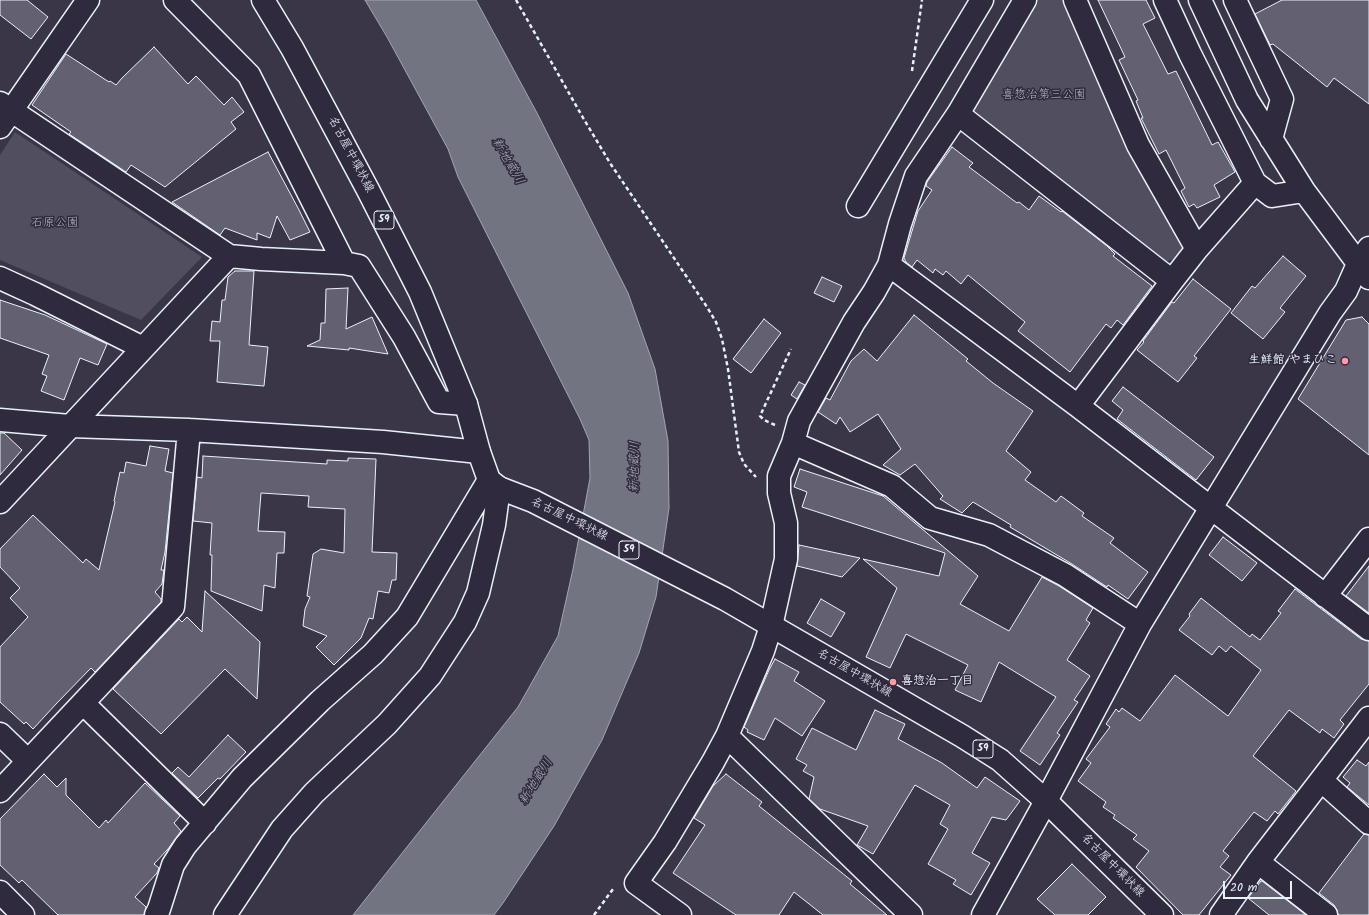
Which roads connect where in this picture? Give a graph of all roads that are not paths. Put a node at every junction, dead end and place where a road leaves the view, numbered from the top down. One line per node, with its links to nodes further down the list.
1 (88, 0): 10 (street)
2 (175, 0): 18 (street)
3 (263, 0): 24 (street, 名古屋中環状線 / 59)
4 (982, 0): 15 (street)
5 (1025, 0): 11 (street)
6 (1075, 0): 16 (street)
7 (1165, 0): 13 (street)
8 (1200, 0): 12 (street)
9 (1235, 0): 12 (street)
10 (4, 114): 17 (street)
11 (958, 114): 20 (street); 22 (street)
12 (1271, 139): 14 (street)
13 (1255, 183): 14 (street); 16 (street)
14 (1304, 191): 19 (street)
15 (858, 206)
16 (1197, 249): 22 (street)
17 (229, 256): 18 (street); 23 (street)
18 (344, 263): 24 (street)
19 (1366, 263): 33 (street)
20 (889, 265): 25 (street); 29 (street)
21 (0, 278): 23 (street)
22 (1172, 281): 25 (street)
23 (143, 348): 27 (street)
24 (466, 404): 30 (street, 名古屋中環状線 / 59)
25 (1078, 406): 33 (street)
26 (0, 420): 27 (street)
27 (70, 426): 28 (street); 32 (street)
28 (189, 430): 30 (street); 39 (street)
29 (794, 439): 36 (street); 37 (street)
30 (479, 452): 31 (street, 名古屋中環状線 / 59)
31 (494, 484): 37 (street, 名古屋中環状線 / 59); 47 (street); 53 (street)
32 (0, 502)
33 (1211, 508): 35 (street); 36 (street)
34 (1369, 539): 35 (street)
35 (1326, 596): 38 (street)
36 (1140, 624): 46 (street)
37 (771, 626): 42 (street); 46 (street, 名古屋中環状線 / 59)
38 (1369, 629)
39 (83, 703): 43 (street); 47 (street)
40 (1369, 718): 44 (street)
41 (0, 734): 43 (street)
42 (727, 736): 54 (street); 55 (street)
43 (28, 761): 45 (street)
44 (1321, 780): 48 (street); 49 (street)
45 (0, 791)
46 (1046, 801): 56 (street); 57 (street, 名古屋中環状線 / 59)
47 (204, 823): 52 (street)
48 (1369, 823)
49 (1258, 862): 58 (street); 59 (street)
50 (0, 892): 51 (street)
51 (23, 915)
52 (156, 915)
53 (225, 915)
54 (680, 915)
55 (910, 915)
56 (982, 915)
57 (1162, 915)
58 (1221, 915)
59 (1326, 915)

